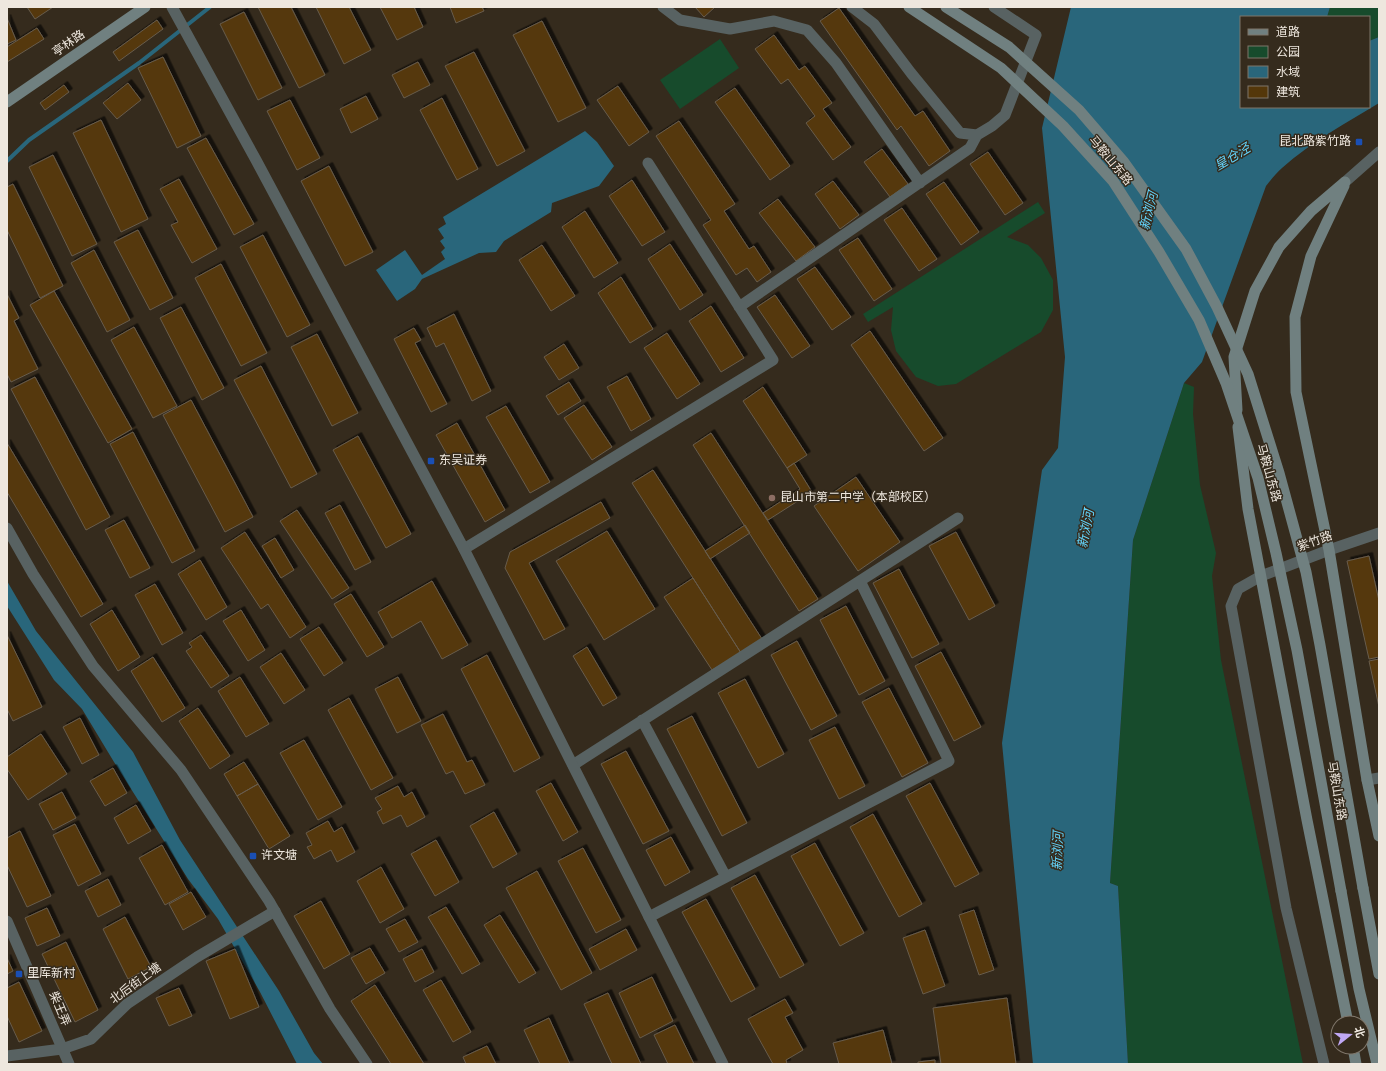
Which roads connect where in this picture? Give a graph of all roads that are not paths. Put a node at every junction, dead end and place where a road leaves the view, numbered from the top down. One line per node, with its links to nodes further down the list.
1 (146, 7): 8 (main road, 亭林路)
2 (172, 7): 18 (street)
3 (663, 7): 13 (street)
4 (852, 7): 9 (street)
5 (909, 7): 39 (main road, 马鞍山东路, bridge)
6 (946, 7): 31 (main road, 马鞍山东路, bridge)
7 (994, 7): 9 (street)
8 (7, 102)
9 (977, 134): 13 (street)
10 (1379, 152): 12 (street)
11 (648, 163): 14 (street)
12 (1345, 182): 19 (main road); 20 (main road)
13 (920, 183): 14 (street)
14 (739, 307): 18 (street)
15 (958, 518): 21 (street)
16 (7, 528): 28 (street)
17 (1379, 533): 19 (street, 紫竹路)
18 (464, 549): 23 (street)
19 (1329, 550): 20 (street, 紫竹路); 25 (main road)
20 (1261, 576): 32 (main road); 38 (street, 紫竹路)
21 (860, 581): 22 (street); 27 (street)
22 (642, 720): 23 (street); 27 (street)
23 (572, 765): 29 (street)
24 (1379, 778): 25 (street)
25 (1368, 780): 26 (main road)
26 (1379, 836)
27 (726, 877): 29 (street)
28 (275, 911): 33 (street, 北后街上塘); 36 (street)
29 (649, 917): 37 (street)
30 (7, 921): 33 (street, 柴王弄)
31 (1379, 974)
32 (1346, 1015)
33 (62, 1049): 34 (street, 北后街上塘); 35 (street, 柴王弄)
34 (7, 1056)
35 (69, 1064)
36 (367, 1064)
37 (723, 1064)
38 (1324, 1064)
39 (1377, 1064)

